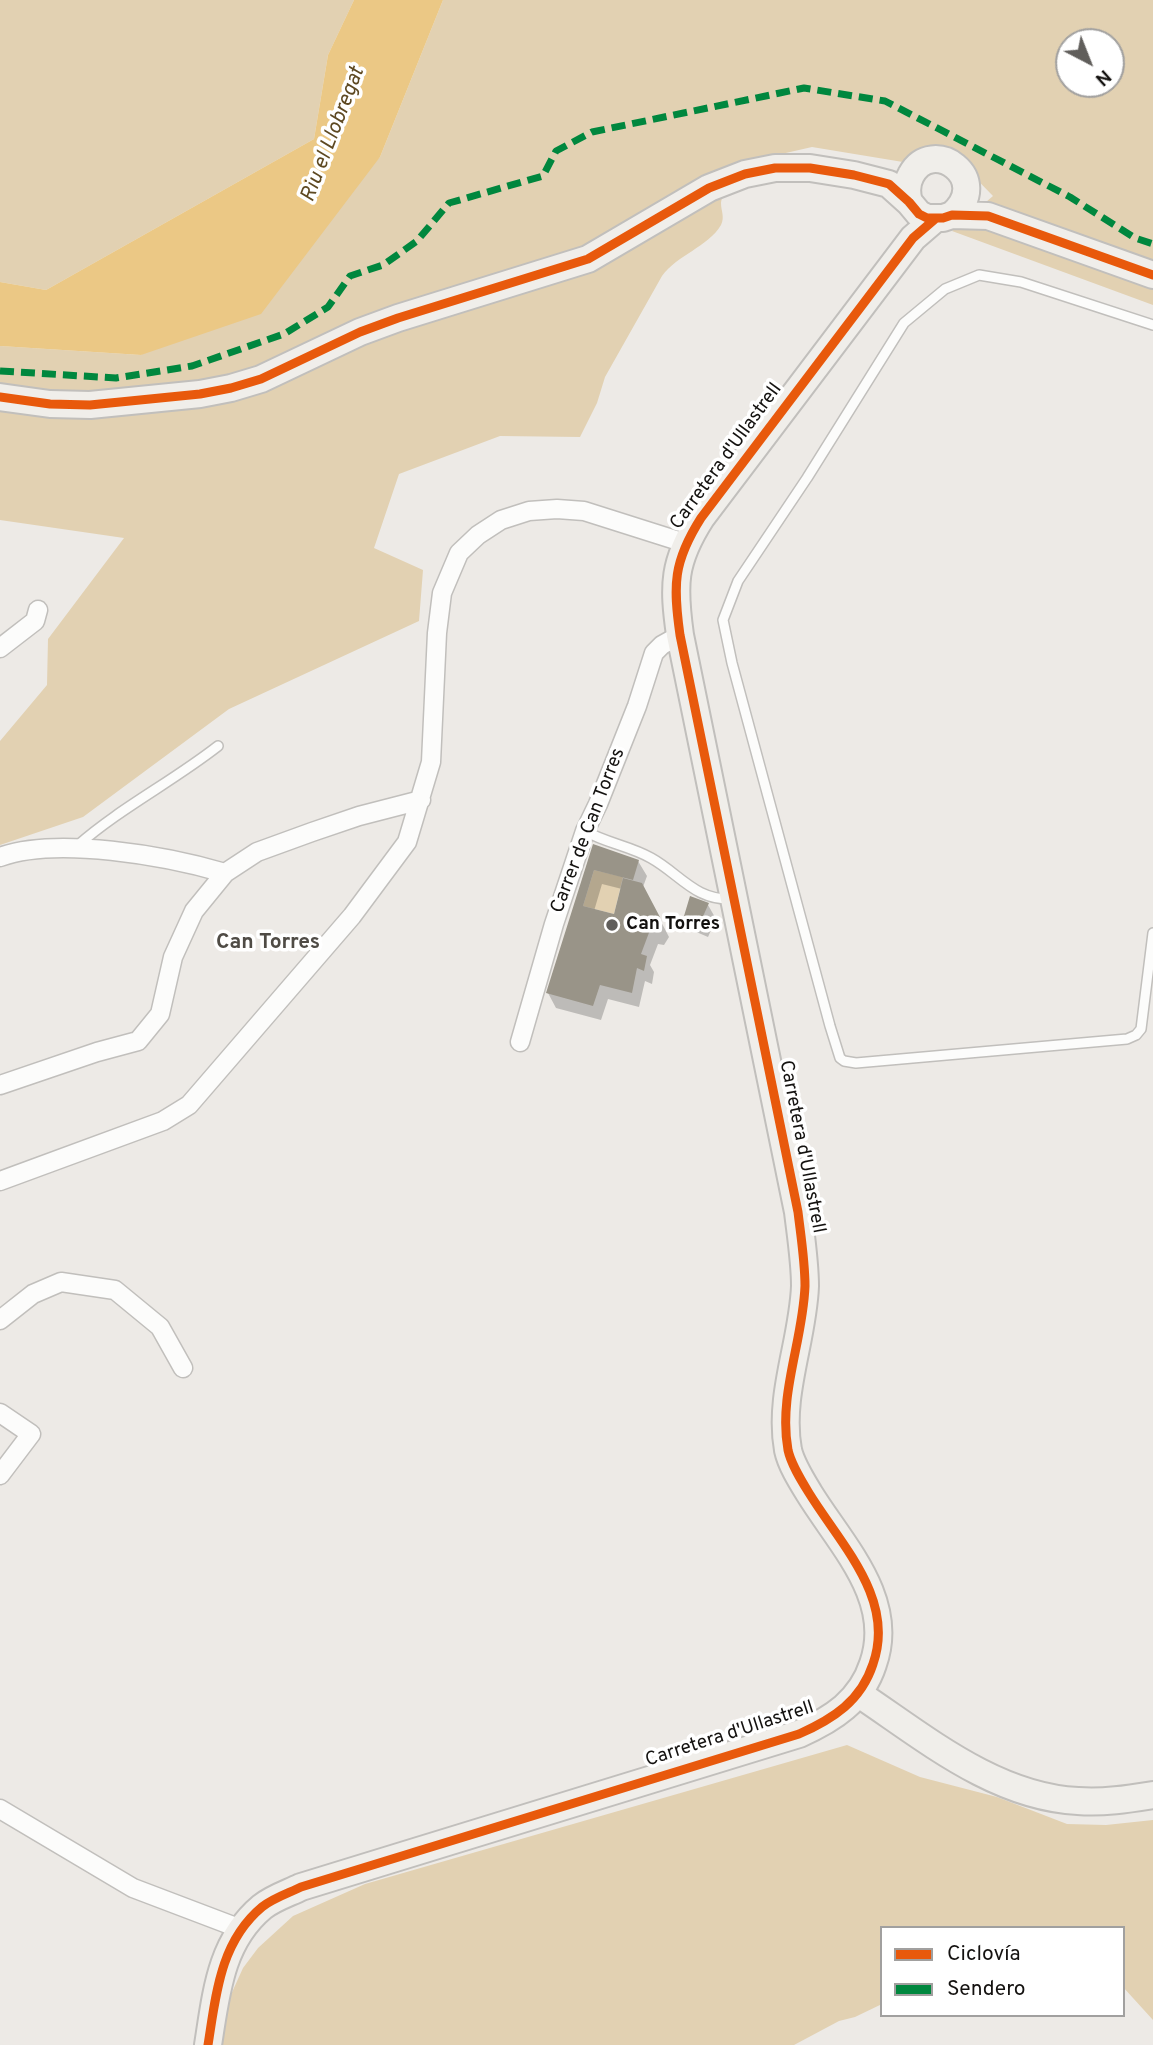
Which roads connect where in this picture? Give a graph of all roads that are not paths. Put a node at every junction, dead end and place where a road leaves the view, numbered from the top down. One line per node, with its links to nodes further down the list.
1 (924, 205): 2 (street); 4 (street); 5 (street, Carretera d'Ullastrell)
2 (1153, 275)
3 (1153, 326): 16 (lane)
4 (0, 397)
5 (685, 543): 7 (street, Carretera d'Ullastrell); 10 (street)
6 (38, 610): 8 (street)
7 (680, 635): 11 (street, Carrer de Can Torres); 15 (street, Carretera d'Ullastrell)
8 (0, 648)
9 (218, 746): 12 (lane)
10 (421, 800): 14 (street); 19 (street)
11 (584, 831): 15 (lane); 17 (street, Carrer de Can Torres)
12 (75, 848): 13 (street); 14 (street)
13 (0, 857)
14 (225, 873): 18 (street)
15 (733, 899): 24 (street, Carretera d'Ullastrell)
16 (1153, 933)
17 (520, 1042)
18 (0, 1085)
19 (0, 1181)
20 (0, 1320): 21 (street)
21 (183, 1368)
22 (0, 1413): 23 (street)
23 (0, 1475)
24 (859, 1694): 25 (street); 27 (street, Carretera d'Ullastrell)
25 (1153, 1795)
26 (0, 1809): 27 (street)
27 (241, 1928): 28 (street, Carretera d'Ullastrell)
28 (208, 2045)

